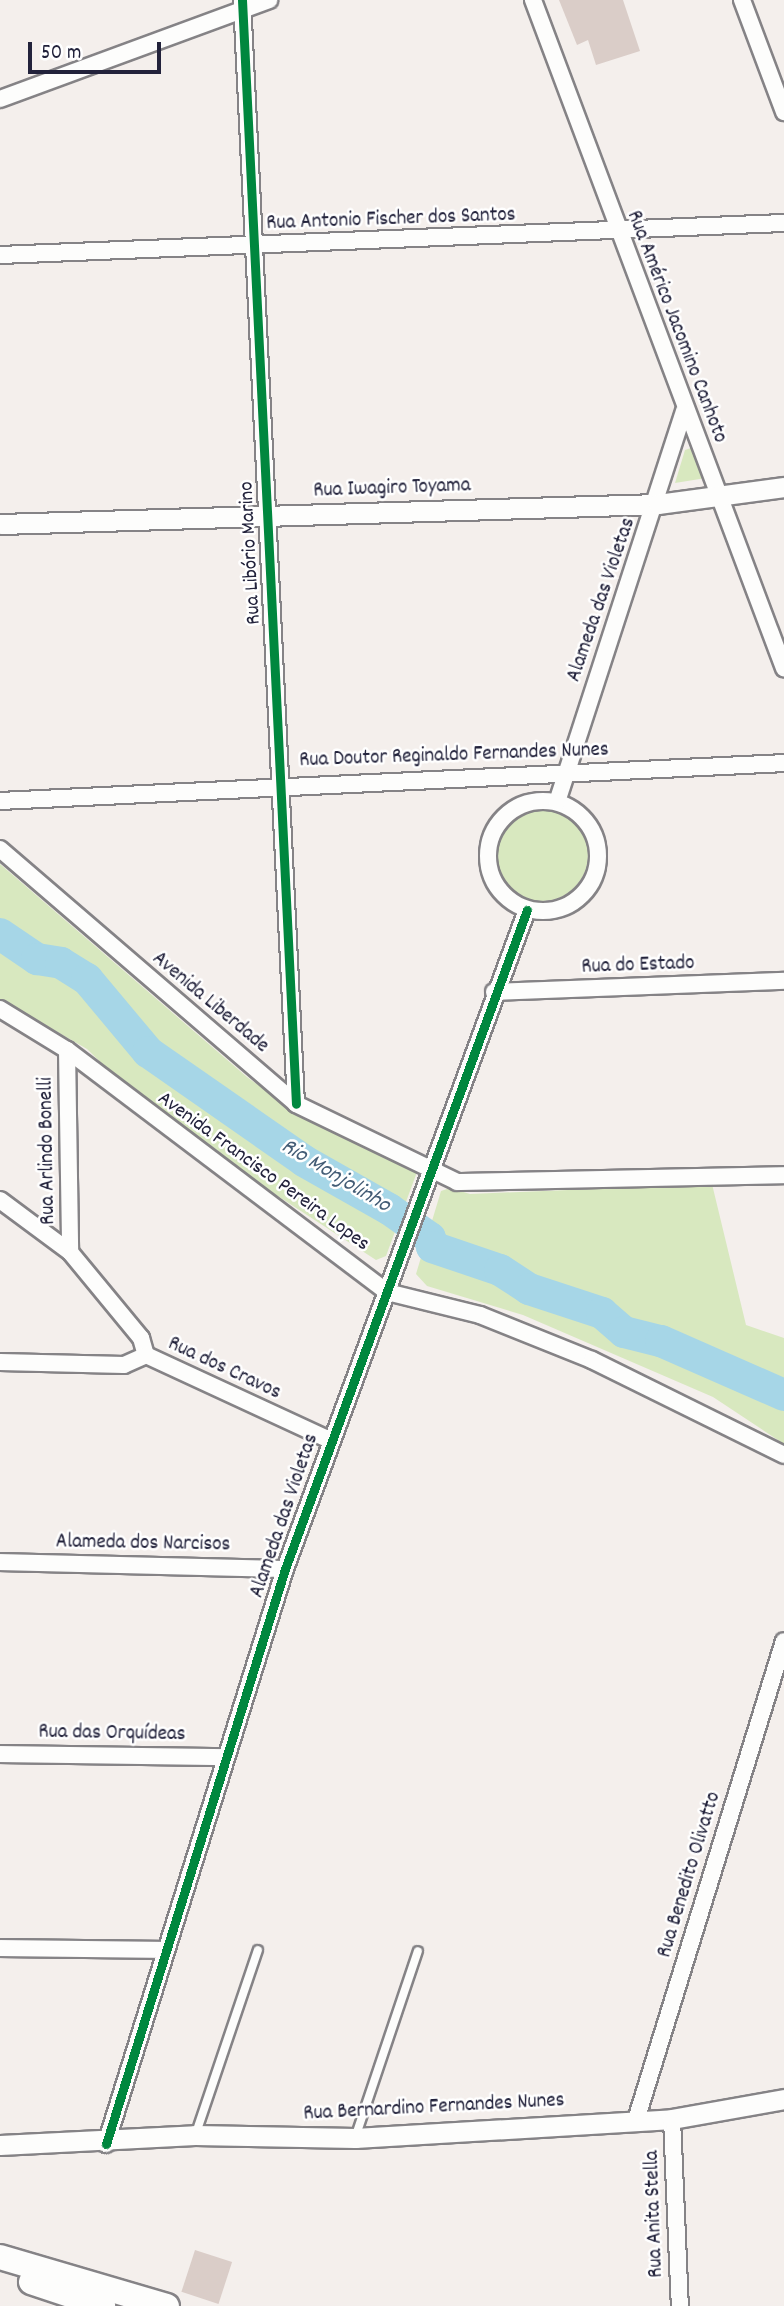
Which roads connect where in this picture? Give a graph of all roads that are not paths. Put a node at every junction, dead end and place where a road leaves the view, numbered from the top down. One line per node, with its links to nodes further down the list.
1 (269, 0): 4 (street)
2 (533, 0): 8 (street, Rua Américo Jacomino Canhoto)
3 (742, 0): 6 (street)
4 (242, 5): 5 (street); 9 (street, Rua Libório Marino)
5 (0, 99)
6 (784, 112)
7 (784, 223): 8 (street, Rua Antonio Fischer dos Santos)
8 (618, 234): 9 (street, Rua Antonio Fischer dos Santos); 11 (street, Rua Américo Jacomino Canhoto)
9 (250, 245): 10 (street, Rua Antonio Fischer dos Santos); 15 (street, Rua Libório Marino)
10 (0, 256)
11 (684, 411): 13 (street, Rua Américo Jacomino Canhoto); 14 (street, Alameda das Violetas)
12 (784, 487): 13 (street, Rua Iwagiro Toyama)
13 (716, 491): 14 (street, Rua Iwagiro Toyama); 17 (street, Rua Américo Jacomino Canhoto)
14 (658, 504): 15 (street, Rua Iwagiro Toyama); 19 (street, Alameda das Violetas)
15 (266, 516): 16 (street, Rua Iwagiro Toyama); 20 (street, Rua Libório Marino)
16 (0, 524)
17 (784, 668)
18 (784, 763): 19 (street, Rua Doutor Reginaldo Fernandes Nunes)
19 (565, 772): 20 (street, Rua Doutor Reginaldo Fernandes Nunes); 22 (street, Alameda das Violetas)
20 (281, 785): 21 (street, Rua Doutor Reginaldo Fernandes Nunes); 29 (street, Rua Libório Marino)
21 (0, 801)
22 (556, 802): 24 (street); 24 (street)
23 (0, 849): 29 (street, Avenida Liberdade)
24 (527, 910): 26 (street, Alameda das Violetas)
25 (784, 981): 26 (street, Rua do Estado)
26 (494, 992): 30 (street, Alameda das Violetas)
27 (0, 1009): 28 (street, Avenida Francisco Pereira Lopes)
28 (67, 1050): 33 (street, Rua Arlindo Bonelli); 34 (street, Avenida Francisco Pereira Lopes)
29 (296, 1104): 30 (street, Avenida Liberdade)
30 (428, 1166): 31 (street, Avenida Liberdade); 34 (street, Alameda das Violetas)
31 (784, 1175)
32 (0, 1200): 33 (street, Rua dos Cravos)
33 (70, 1252): 35 (street, Rua dos Cravos)
34 (387, 1292): 37 (street, Alameda das Violetas); 38 (street, Avenida Francisco Pereira Lopes)
35 (146, 1356): 36 (street); 37 (street, Rua dos Cravos)
36 (0, 1362)
37 (330, 1440): 40 (street, Alameda das Violetas)
38 (784, 1455)
39 (0, 1562): 40 (street, Alameda dos Narcisos)
40 (285, 1569): 43 (street, Alameda das Violetas)
41 (784, 1641): 50 (street, Rua Benedito Olivatto)
42 (0, 1754): 43 (street, Rua das Orquídeas)
43 (223, 1756): 45 (street, Alameda das Violetas)
44 (0, 1948): 45 (street)
45 (163, 1950): 53 (street, Alameda das Violetas)
46 (258, 1950): 51 (lane)
47 (418, 1951): 52 (lane)
48 (784, 2099): 49 (street, Rua Bernardino Fernandes Nunes)
49 (672, 2119): 50 (street, Rua Bernardino Fernandes Nunes); 59 (street, Rua Anita Stella)
50 (636, 2120): 52 (street, Rua Bernardino Fernandes Nunes)
51 (195, 2135): 52 (street, Rua Bernardino Fernandes Nunes); 53 (street, Rua Bernardino Fernandes Nunes)
52 (355, 2138)
53 (106, 2144): 54 (street, Rua Bernardino Fernandes Nunes)
54 (0, 2145)
55 (0, 2257): 58 (main road)
56 (0, 2272): 57 (main road)
57 (103, 2306)
58 (167, 2306)
59 (680, 2306)

